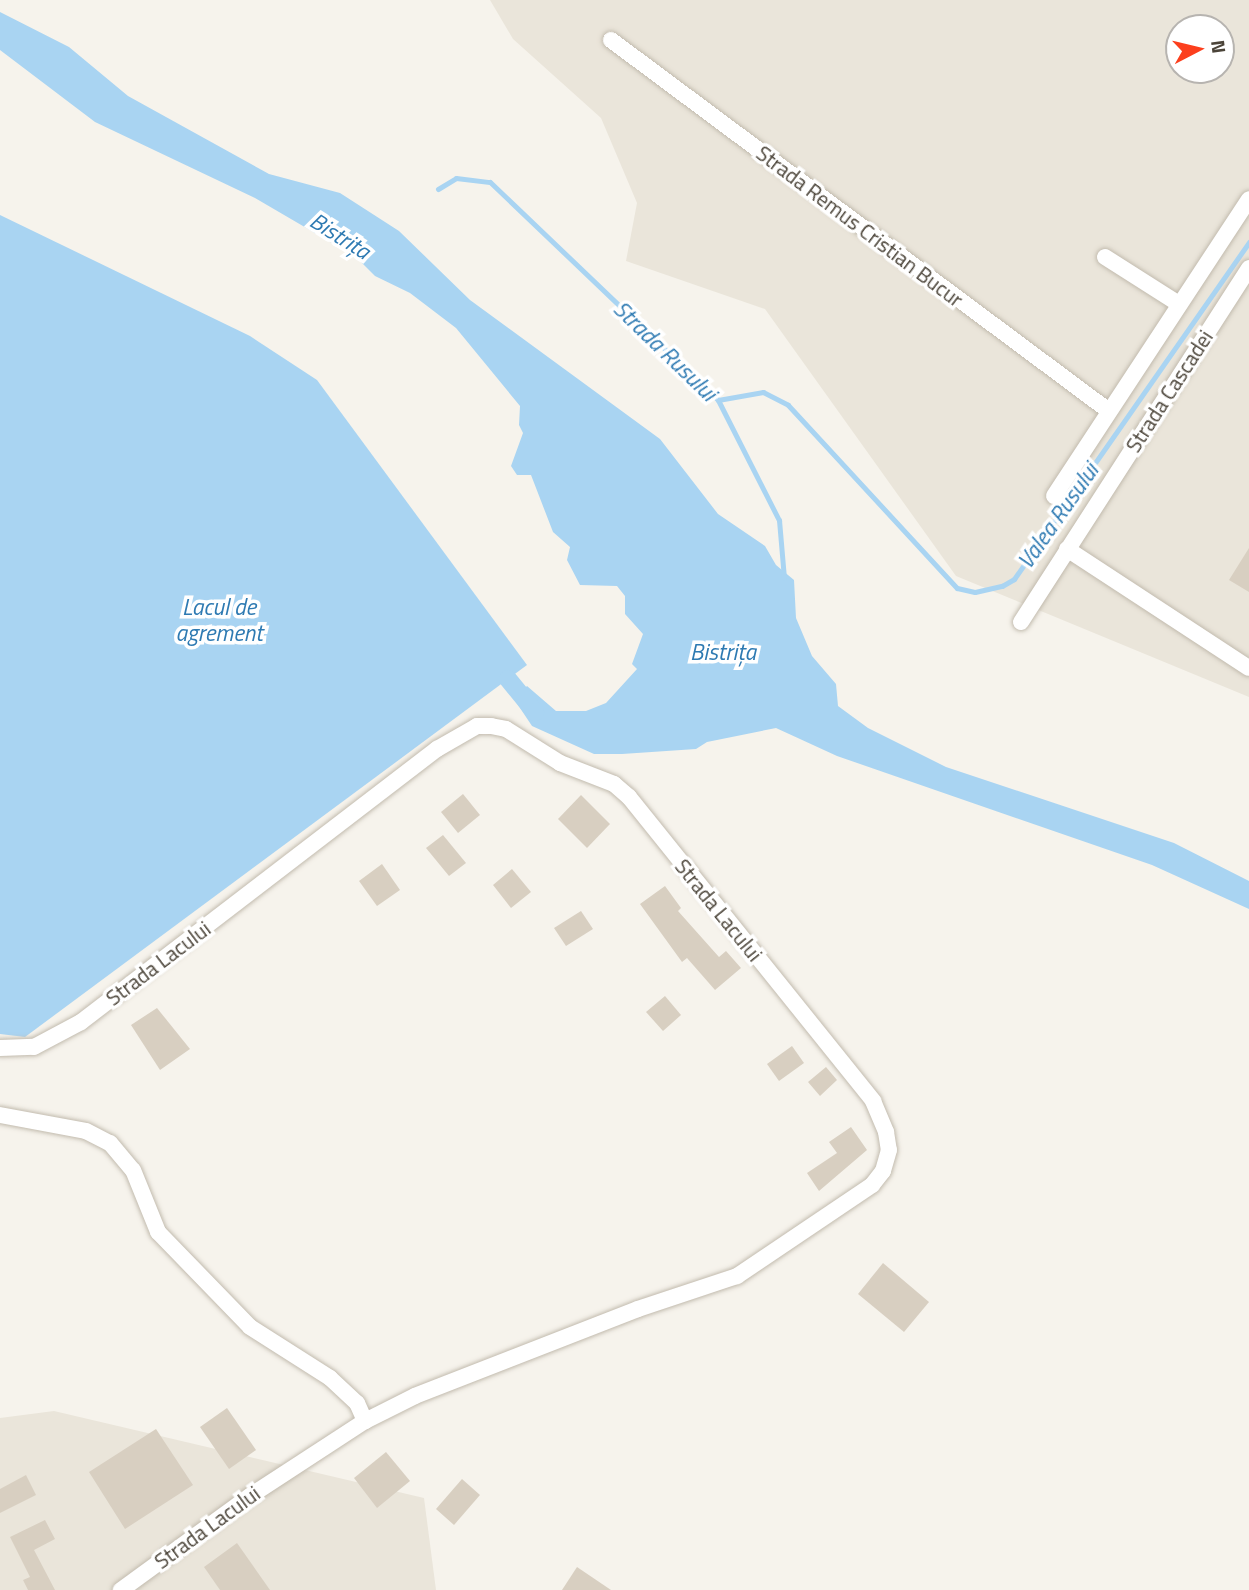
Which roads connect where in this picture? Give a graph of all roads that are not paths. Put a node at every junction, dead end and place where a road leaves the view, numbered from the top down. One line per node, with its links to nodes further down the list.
1 (611, 40): 6 (street, Strada Remus Cristian Bucur)
2 (1249, 199): 5 (street)
3 (1105, 257): 5 (street)
4 (1249, 268): 8 (street, Strada Cascadei)
5 (1179, 304): 6 (street)
6 (1109, 411): 7 (street)
7 (1054, 496)
8 (1066, 549): 9 (street, Strada Cascadei); 10 (street)
9 (1021, 621)
10 (1249, 668)
11 (0, 1048): 13 (street, Strada Lacului)
12 (0, 1115): 13 (street)
13 (365, 1421): 14 (street, Strada Lacului)
14 (121, 1590)

